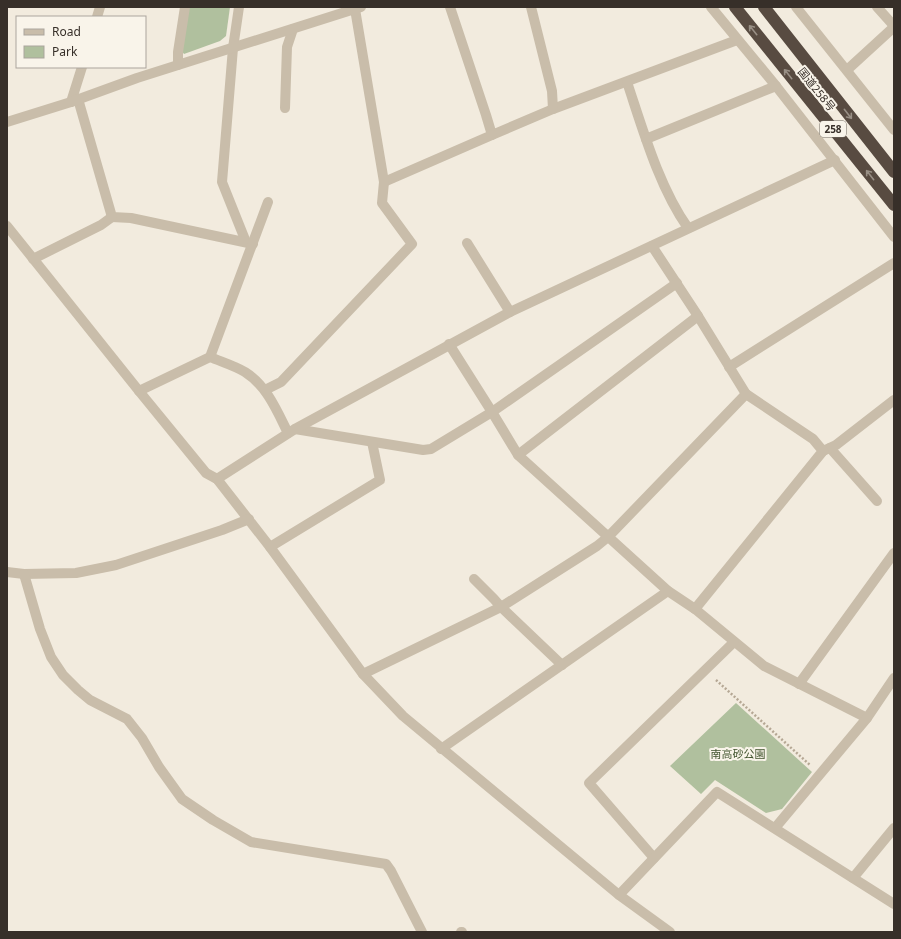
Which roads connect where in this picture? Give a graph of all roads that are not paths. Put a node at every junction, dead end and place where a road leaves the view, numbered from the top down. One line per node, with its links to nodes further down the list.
1 (185, 7): 15 (street)
2 (239, 7): 14 (street)
3 (450, 7): 25 (street)
4 (531, 7): 22 (street)
5 (711, 7): 13 (street)
6 (735, 7): 31 (highway, 国道258号 / 258, one-way to 6)
7 (764, 7): 28 (highway, 国道258号 / 258, one-way to 28)
8 (796, 7): 17 (street)
9 (878, 7): 12 (street)
10 (358, 8): 11 (street); 29 (street)
11 (293, 29): 14 (street); 21 (street)
12 (893, 30): 17 (street)
13 (737, 40): 18 (street); 19 (street)
14 (233, 48): 15 (street); 36 (street)
15 (178, 65): 20 (street)
16 (82, 68): 20 (street)
17 (847, 70): 24 (street)
18 (627, 82): 22 (street); 26 (street)
19 (776, 86): 26 (street); 27 (street)
20 (75, 101): 23 (street); 32 (street)
21 (285, 108)
22 (553, 109): 25 (street)
23 (7, 122)
24 (894, 130)
25 (492, 135): 29 (street)
26 (646, 139): 34 (street)
27 (834, 160): 34 (street); 35 (street)
28 (894, 172)
29 (384, 182): 47 (street)
30 (268, 202): 36 (street)
31 (894, 205)
32 (112, 217): 36 (street); 39 (street)
33 (7, 226): 39 (street)
34 (688, 228): 38 (street)
35 (894, 237)
36 (250, 243): 45 (street)
37 (467, 243): 42 (street)
38 (652, 246): 41 (street); 42 (street)
39 (33, 259): 48 (street)
40 (894, 263): 46 (street)
41 (677, 283): 43 (street); 51 (street)
42 (510, 312): 44 (street)
43 (698, 316): 46 (street); 55 (street)
44 (449, 344): 51 (street); 52 (street)
45 (210, 357): 47 (street); 48 (street)
46 (730, 367): 49 (street)
47 (265, 390): 52 (street)
48 (139, 391): 56 (street)
49 (746, 394): 54 (street); 59 (street)
50 (894, 400): 54 (street)
51 (492, 412): 53 (street); 55 (street)
52 (292, 431): 53 (street); 56 (street)
53 (372, 442): 60 (street)
54 (826, 450): 57 (street); 67 (street)
55 (518, 455): 59 (street)
56 (217, 479): 58 (street)
57 (877, 501)
58 (249, 519): 60 (street); 63 (street)
59 (608, 537): 65 (street); 66 (street)
60 (270, 547): 70 (street)
61 (894, 552): 72 (street)
62 (7, 572): 63 (street)
63 (24, 574): 81 (street)
64 (474, 579): 66 (street)
65 (668, 592): 67 (street); 69 (street)
66 (501, 607): 69 (street); 70 (street)
67 (695, 609): 68 (street)
68 (734, 642): 72 (street); 77 (street)
69 (562, 665): 74 (street)
70 (364, 674): 74 (street)
71 (894, 678): 73 (street)
72 (799, 684): 73 (street)
73 (867, 718): 75 (street)
74 (441, 749): 79 (street)
75 (775, 828): 77 (street); 78 (street)
76 (894, 828): 78 (street)
77 (654, 858): 79 (street)
78 (854, 878): 80 (street)
79 (619, 895): 82 (street)
80 (894, 904)
81 (422, 932)
82 (670, 932)

